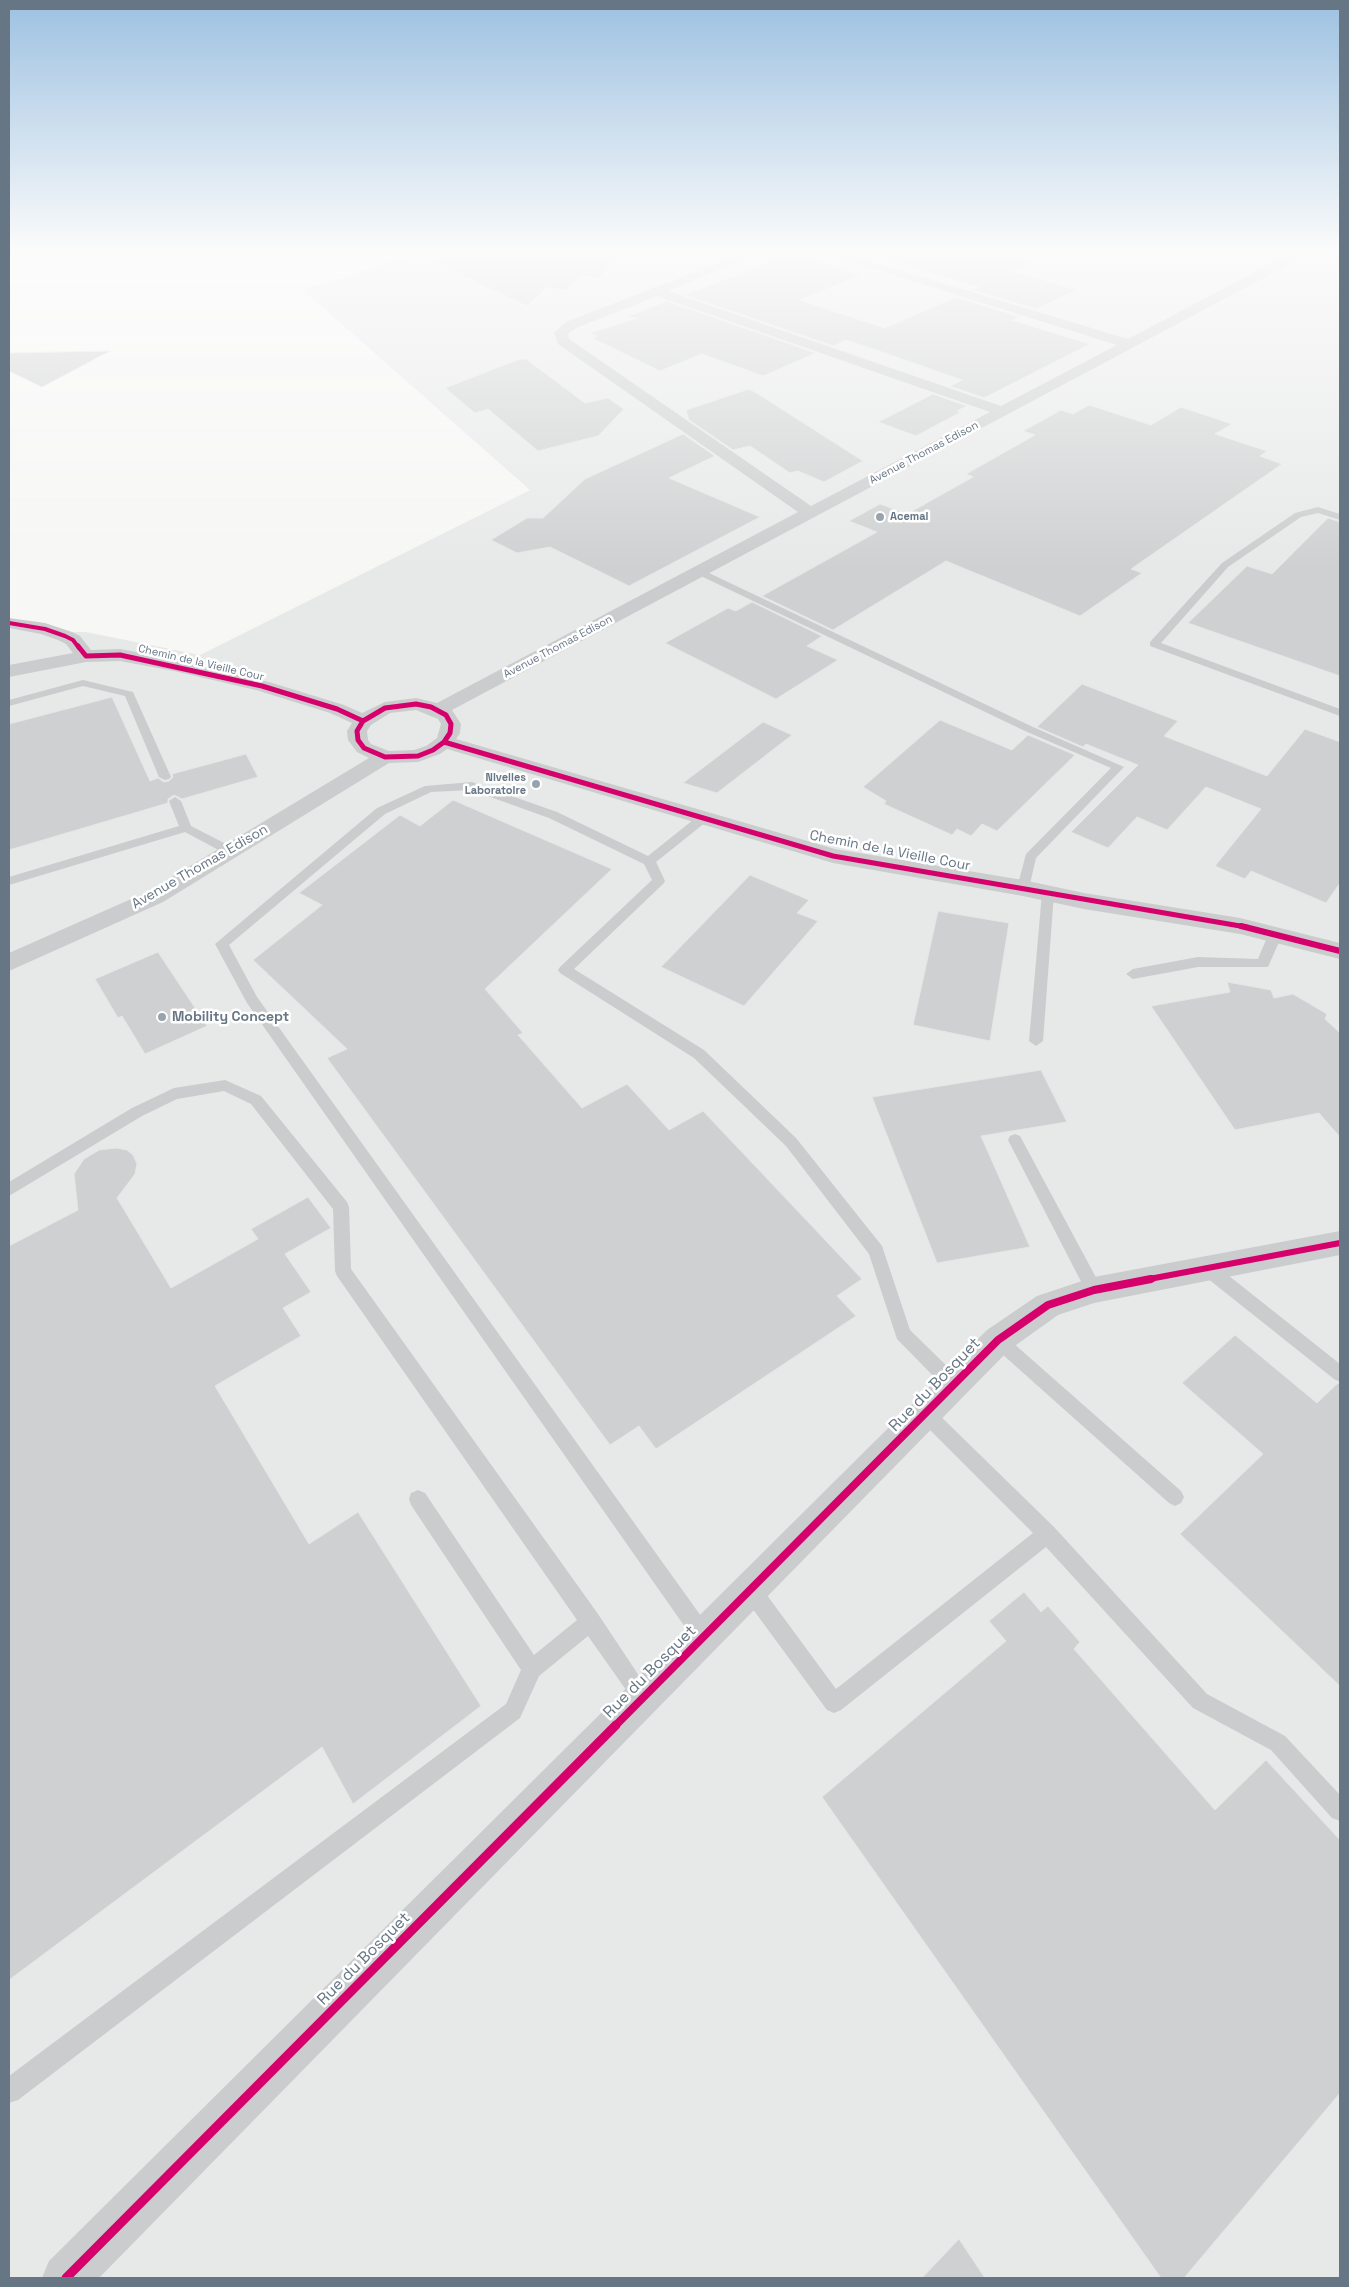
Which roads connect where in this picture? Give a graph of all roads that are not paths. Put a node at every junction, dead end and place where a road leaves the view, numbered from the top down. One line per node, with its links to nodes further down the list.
1 (584, 356): 5 (street)
2 (842, 356): 4 (street)
3 (1107, 356): 4 (street, Avenue Thomas Edison)
4 (1002, 411): 5 (street, Avenue Thomas Edison)
5 (810, 514): 12 (street, Avenue Thomas Edison)
6 (1340, 517): 13 (lane)
7 (706, 575): 24 (lane)
8 (9, 623): 9 (street)
9 (86, 656): 10 (street, Chemin de la Vieille Cour); 14 (street, Chemin de la Vieille Cour)
10 (9, 671)
11 (9, 703): 17 (lane)
12 (438, 710): 14 (street); 15 (street)
13 (1340, 713)
14 (363, 721): 16 (street)
15 (444, 742): 16 (street); 19 (street, Chemin de la Vieille Cour)
16 (385, 757): 21 (street, Avenue Thomas Edison)
17 (164, 777)
18 (175, 801): 20 (lane)
19 (702, 819): 22 (lane); 24 (street, Chemin de la Vieille Cour)
20 (186, 828): 21 (lane); 23 (lane)
21 (230, 851): 28 (street, Avenue Thomas Edison)
22 (649, 861): 38 (lane); 45 (lane)
23 (9, 881)
24 (1023, 888): 25 (street, Chemin de la Vieille Cour)
25 (1048, 893): 26 (street, Chemin de la Vieille Cour); 30 (lane)
26 (1275, 935): 27 (street, Chemin de la Vieille Cour); 29 (lane)
27 (1340, 950)
28 (9, 963)
29 (1132, 974)
30 (1036, 1041)
31 (1015, 1140): 35 (lane)
32 (9, 1190): 44 (lane)
33 (1340, 1243): 34 (street, Rue du Bosquet)
34 (1208, 1269): 35 (street, Rue du Bosquet); 37 (lane)
35 (1094, 1290): 36 (street, Rue du Bosquet)
36 (998, 1340): 38 (street, Rue du Bosquet); 40 (lane)
37 (1340, 1374)
38 (954, 1385): 39 (street, Rue du Bosquet)
39 (926, 1414): 42 (lane); 43 (street, Rue du Bosquet)
40 (1175, 1497)
41 (418, 1499): 46 (lane)
42 (1047, 1534): 43 (lane); 48 (lane)
43 (751, 1590): 45 (street, Rue du Bosquet)
44 (591, 1621): 46 (lane); 47 (lane)
45 (704, 1637): 47 (street, Rue du Bosquet)
46 (532, 1669): 49 (lane)
47 (644, 1698): 50 (street, Rue du Bosquet)
48 (1340, 1810)
49 (9, 2091)
50 (66, 2278)

